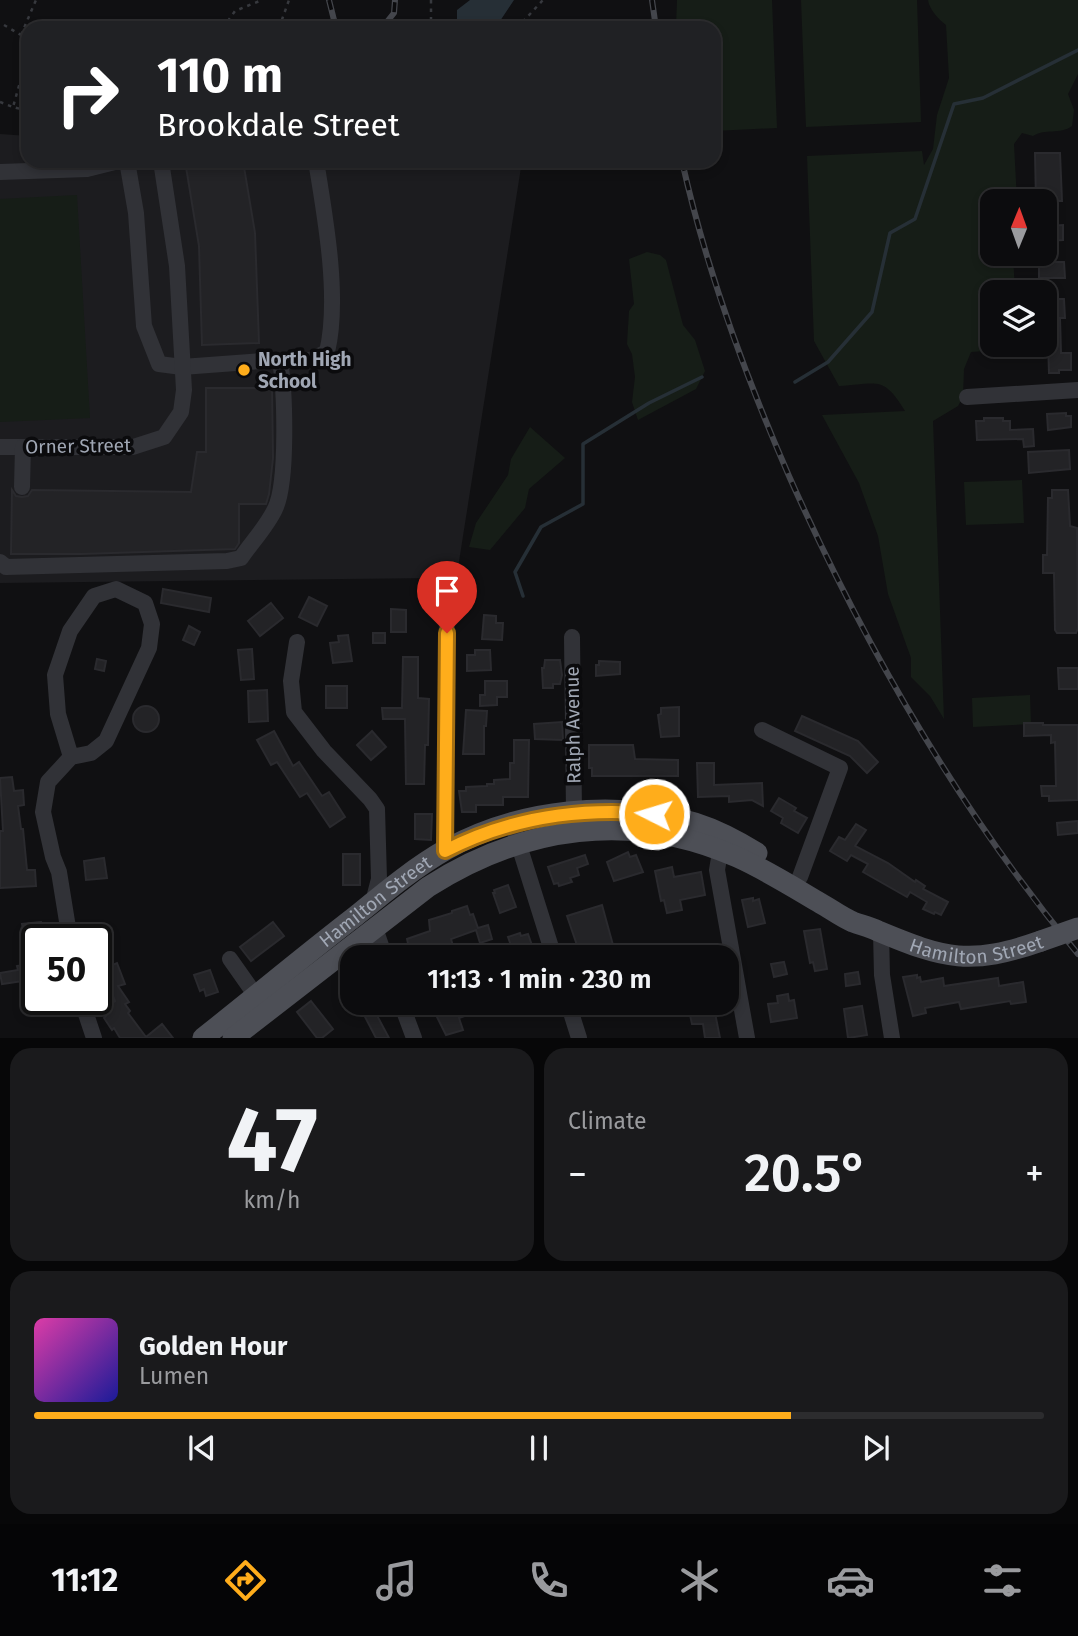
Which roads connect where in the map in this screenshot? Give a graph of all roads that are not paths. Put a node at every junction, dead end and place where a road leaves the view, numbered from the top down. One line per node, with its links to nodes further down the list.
1 (91, 168): 5 (street)
2 (128, 168): 7 (street)
3 (162, 168): 7 (street, Orner Street)
4 (317, 168): 6 (street)
5 (0, 172)
6 (280, 361): 7 (street); 14 (street)
7 (182, 367): 11 (street, Orner Street)
8 (1078, 390): 9 (street)
9 (967, 397)
10 (0, 447): 11 (street, Orner Street); 12 (street)
11 (23, 447): 13 (street)
12 (0, 461)
13 (22, 487)
14 (0, 562)
15 (447, 608): 23 (street)
16 (572, 637): 20 (street, Ralph Avenue)
17 (297, 642): 25 (street)
18 (762, 730): 24 (street)
19 (71, 758): 19 (street); 26 (street)
20 (574, 812): 21 (main road, Hamilton Street); 22 (main road, Hamilton Street)
21 (516, 833): 22 (main road, Hamilton Street); 23 (main road, Hamilton Street); 27 (main road, Hamilton Street); 31 (street)
22 (722, 843): 24 (main road, Hamilton Street); 29 (main road, Hamilton Street); 42 (street)
23 (445, 851): 25 (main road, Hamilton Street)
24 (800, 877): 29 (main road, Hamilton Street)
25 (373, 902): 33 (main road, Hamilton Street)
26 (68, 924)
27 (375, 928): 30 (street); 39 (main road, Hamilton Street)
28 (1078, 928): 29 (main road, Hamilton Street, bridge)
29 (879, 931): 43 (street)
30 (381, 945)
31 (550, 945)
32 (230, 959): 33 (street)
33 (257, 996): 38 (main road, Hamilton Street)
34 (86, 1015): 37 (street)
35 (405, 1015): 40 (street)
36 (572, 1015): 41 (street)
37 (94, 1038)
38 (203, 1038)
39 (233, 1038)
40 (414, 1038)
41 (579, 1038)
42 (747, 1038)
43 (892, 1038)

